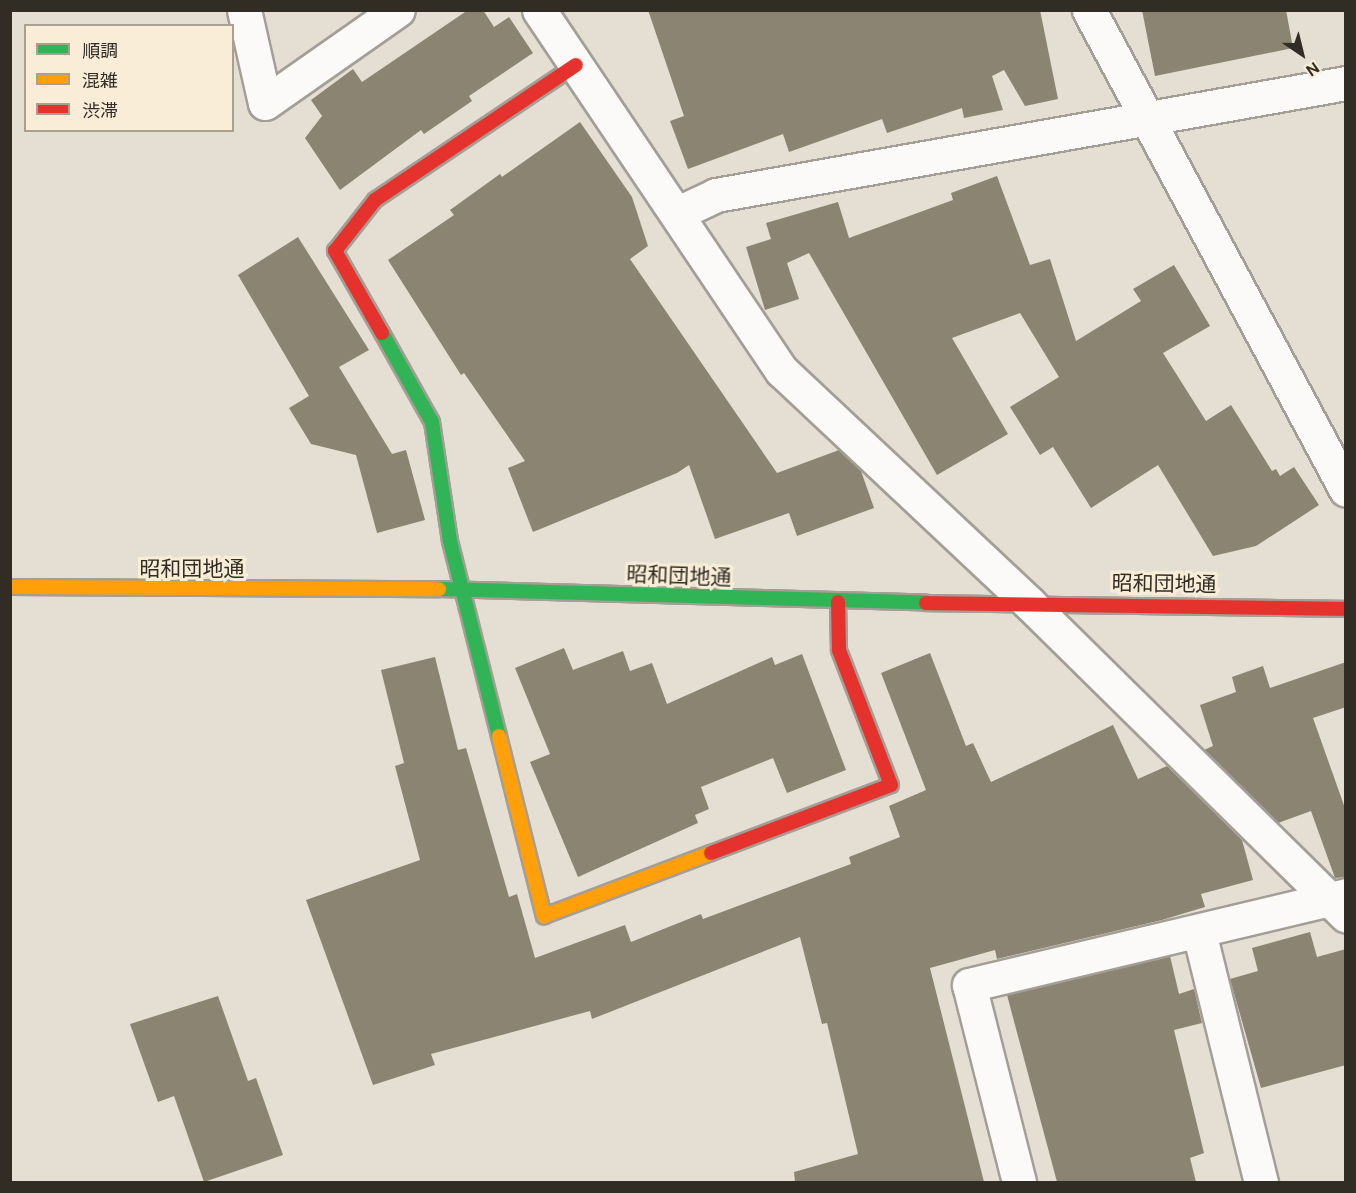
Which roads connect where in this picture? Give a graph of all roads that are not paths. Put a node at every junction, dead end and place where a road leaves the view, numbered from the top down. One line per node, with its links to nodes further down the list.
1 (244, 10): 2 (street)
2 (398, 10)
3 (539, 10): 5 (street)
4 (1089, 10): 7 (street)
5 (576, 65): 8 (street); 11 (street)
6 (1346, 83): 7 (street)
7 (1148, 120): 8 (street); 9 (street)
8 (678, 213): 13 (street)
9 (1346, 490)
10 (10, 587): 11 (street, 昭和団地通)
11 (464, 589): 12 (street, 昭和団地通); 12 (street)
12 (838, 602): 13 (street, 昭和団地通)
13 (1029, 603): 14 (street, 昭和団地通); 15 (street)
14 (1346, 609)
15 (1341, 903): 16 (street)
16 (1199, 932): 17 (street); 18 (street)
17 (1018, 1182)
18 (1261, 1182)

